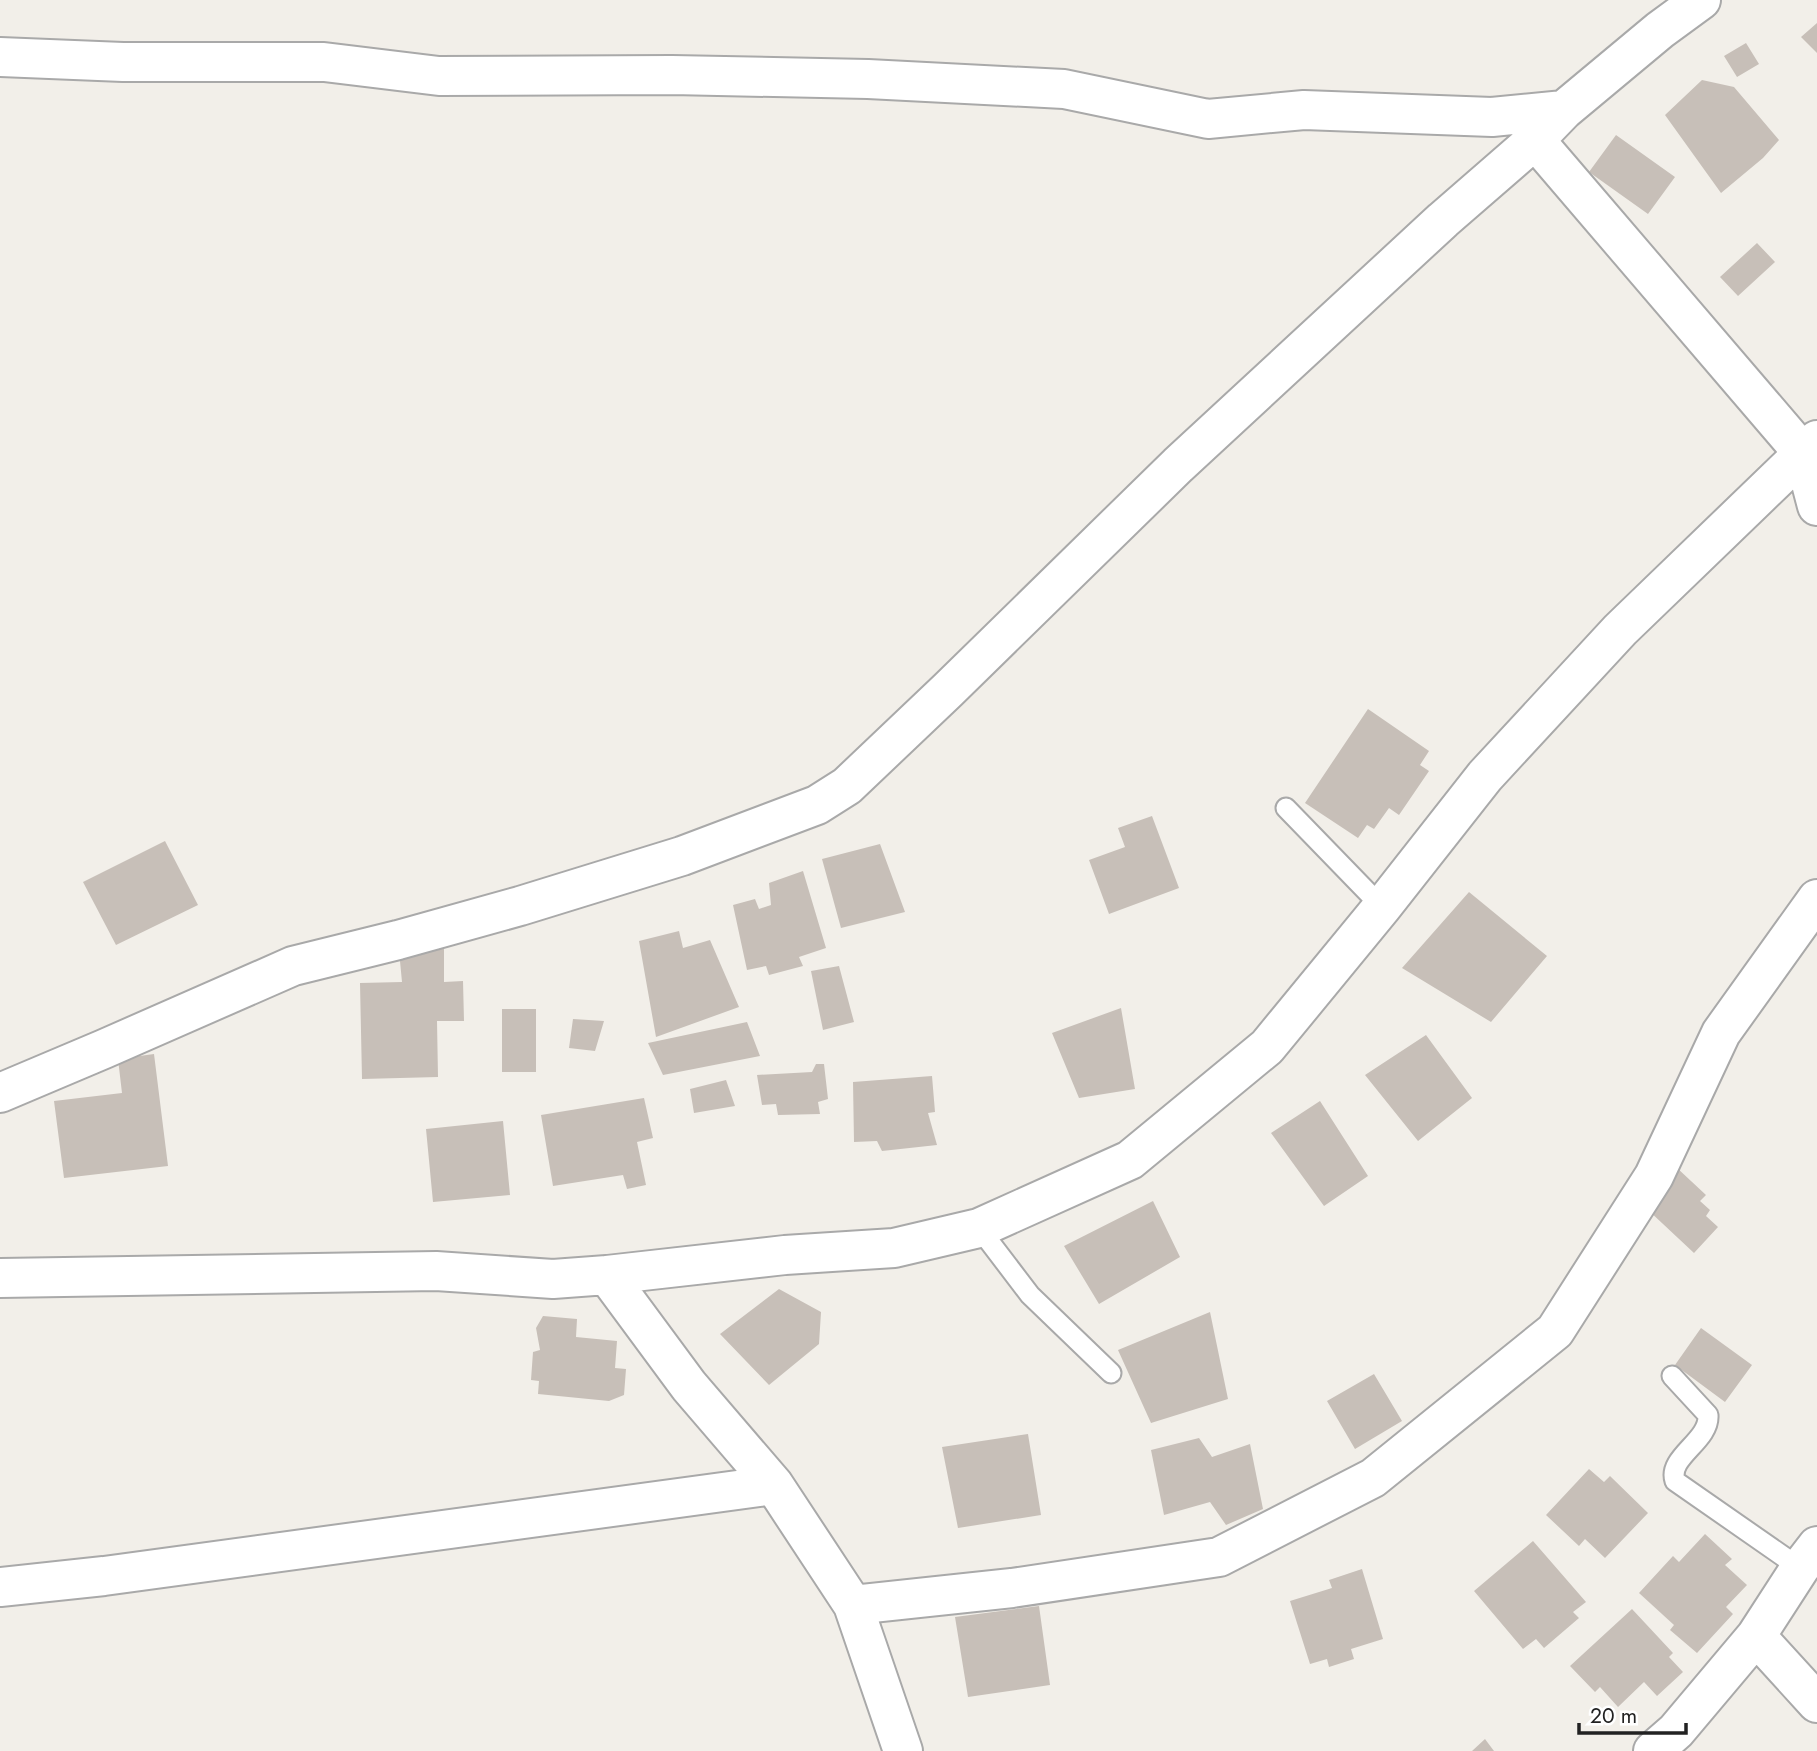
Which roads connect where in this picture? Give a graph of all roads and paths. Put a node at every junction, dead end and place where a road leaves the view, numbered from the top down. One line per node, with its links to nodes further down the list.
1 (1701, 0): 3 (street)
2 (0, 57): 3 (street)
3 (1564, 110): 4 (street)
4 (1535, 140): 5 (street); 10 (street)
5 (1810, 447): 6 (street); 9 (street)
6 (1817, 506)
7 (1286, 808): 9 (lane)
8 (1817, 899): 19 (street)
9 (1382, 907): 11 (street)
10 (0, 1093)
11 (979, 1228): 12 (street); 14 (lane)
12 (607, 1275): 13 (street); 16 (street)
13 (0, 1278)
14 (1111, 1373)
15 (1672, 1376): 17 (lane)
16 (774, 1485): 18 (street); 19 (street)
17 (1809, 1557): 20 (street)
18 (0, 1587)
19 (853, 1605): 22 (street)
20 (1756, 1636): 21 (street); 23 (street)
21 (1817, 1703)
22 (903, 1751)
23 (1653, 1751)

